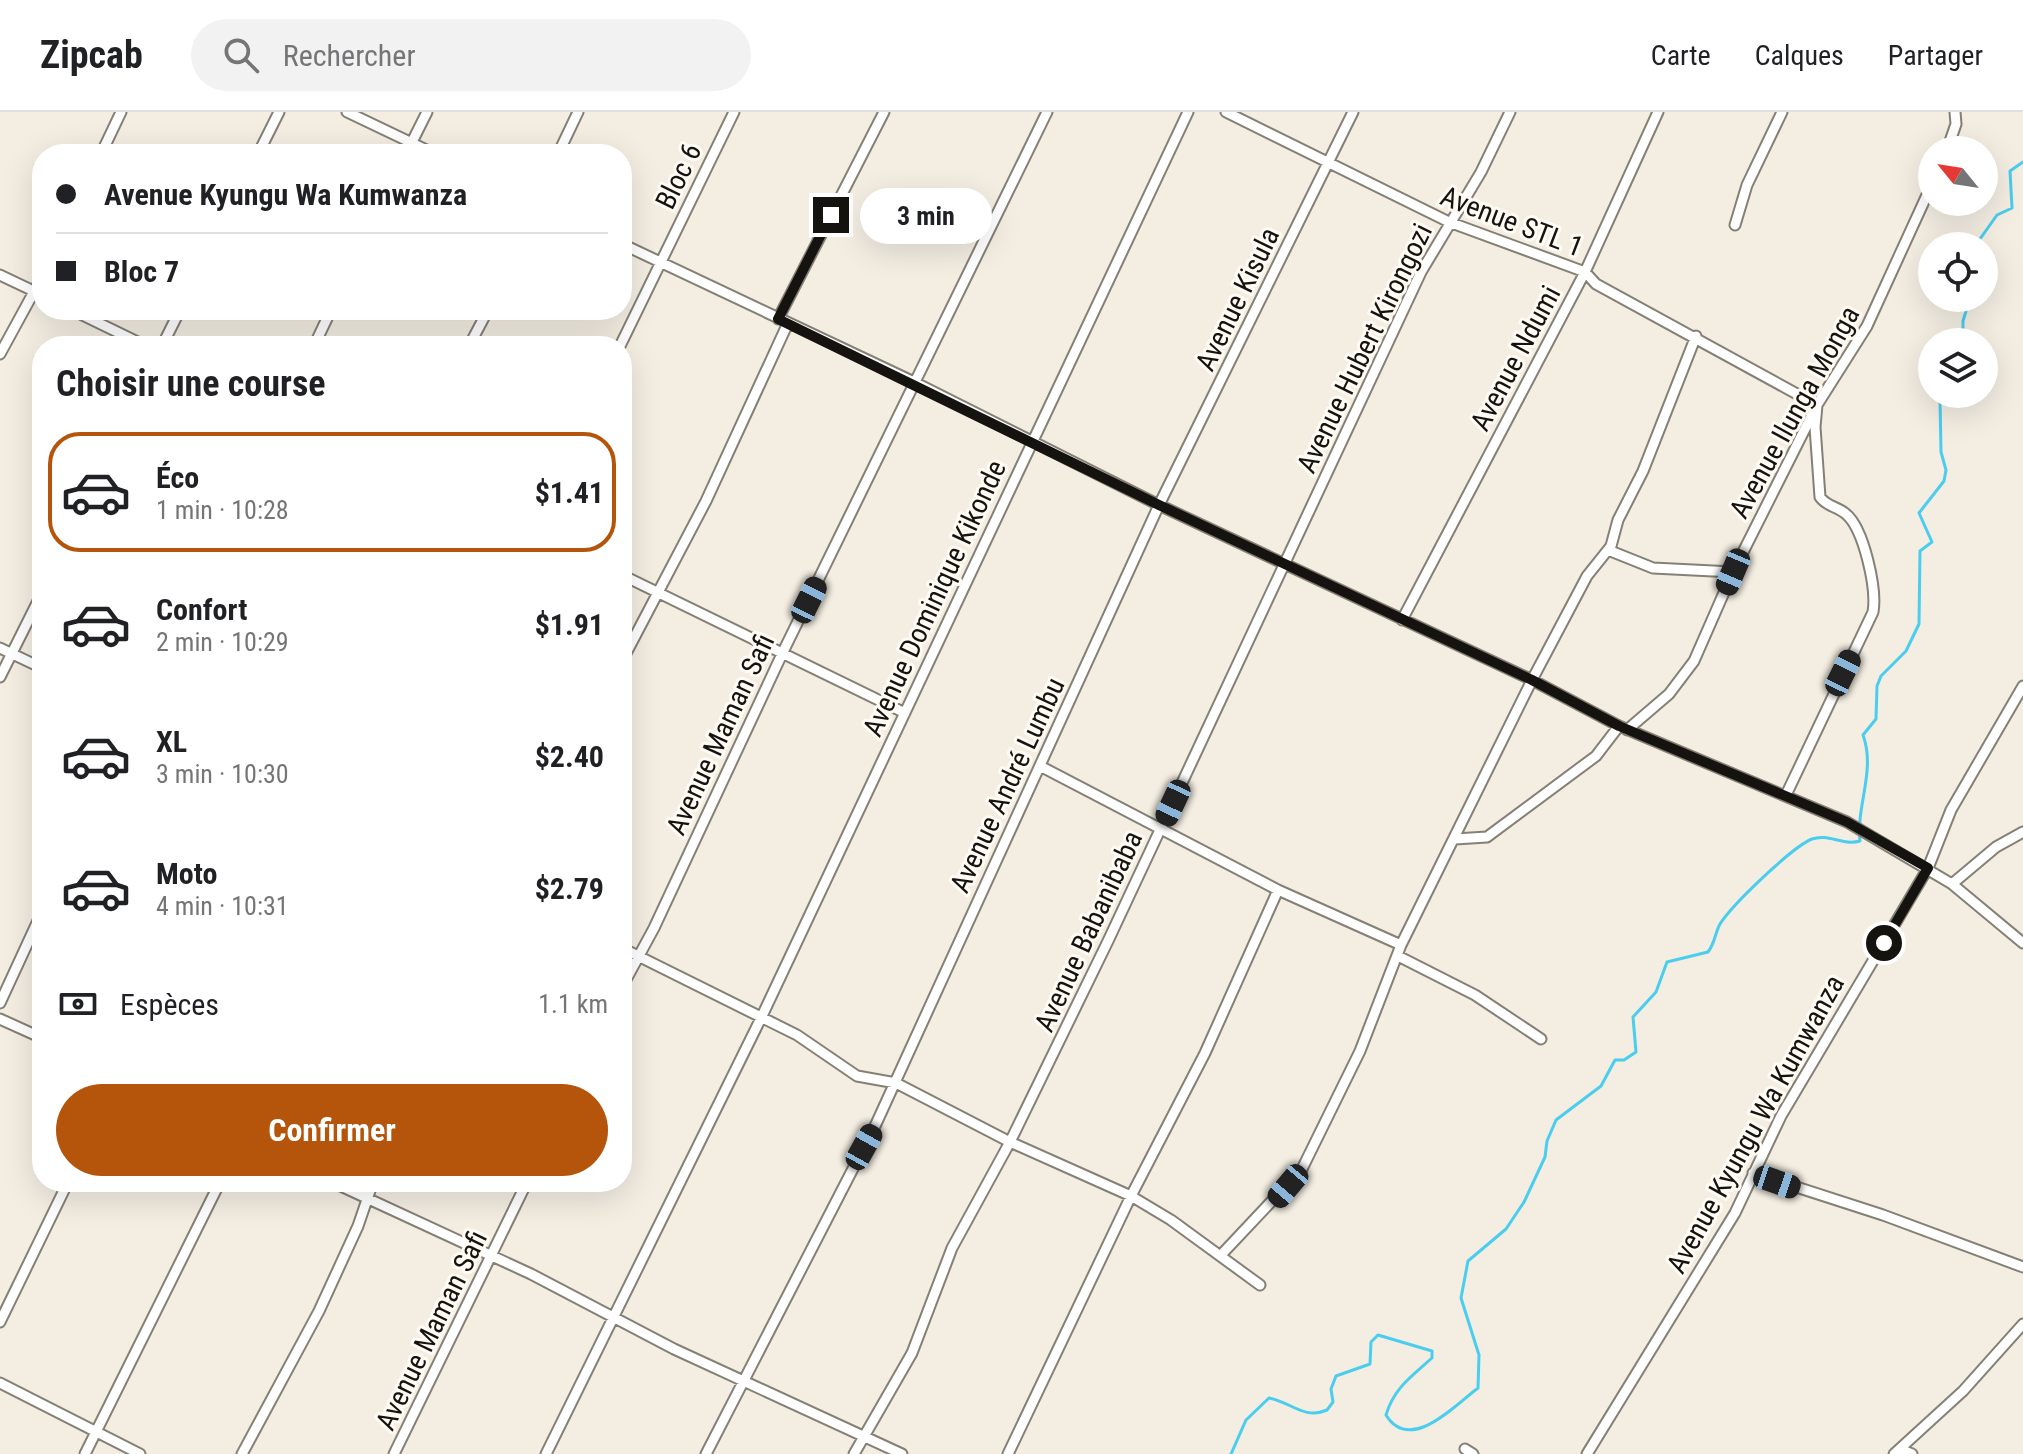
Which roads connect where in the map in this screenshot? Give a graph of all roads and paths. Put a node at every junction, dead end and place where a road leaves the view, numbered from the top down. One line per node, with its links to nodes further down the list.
1 (121, 112): 18 (street)
2 (279, 112): 19 (street)
3 (347, 112): 17 (street)
4 (427, 112): 17 (street)
5 (578, 112): 21 (street)
6 (734, 112): 27 (street, Bloc 6)
7 (884, 112): 33 (street)
8 (1047, 112): 38 (street, Avenue Maman Safi)
9 (1188, 112): 40 (street, Avenue Dominique Kikonde)
10 (1226, 112): 22 (street, Avenue STL 1)
11 (1353, 112): 22 (street, Avenue Kisula)
12 (1510, 112): 24 (street, Avenue Hubert Kirongozi)
13 (1658, 112): 28 (street, Avenue Ndumi)
14 (1782, 112): 25 (street)
15 (1955, 112): 16 (street)
16 (1952, 136)
17 (412, 142): 20 (street)
18 (106, 144)
19 (263, 144)
20 (416, 144)
21 (563, 144)
22 (1331, 161): 24 (street, Avenue STL 1); 41 (street, Avenue Kisula)
23 (1918, 215): 39 (street, Avenue Ilunga Monga)
24 (1449, 222): 28 (street, Avenue STL 1); 44 (street, Avenue Hubert Kirongozi)
25 (1735, 225)
26 (632, 249): 27 (street)
27 (661, 262): 33 (street); 35 (street, Bloc 6)
28 (1585, 272): 36 (street, Avenue STL 1); 50 (street, Avenue Ndumi)
29 (0, 275): 30 (street)
30 (32, 291)
31 (32, 303): 37 (street)
32 (93, 320): 34 (street)
33 (783, 321): 38 (street); 48 (street)
34 (125, 336)
35 (625, 336)
36 (1696, 336): 39 (street, Avenue STL 1); 42 (street)
37 (0, 354)
38 (916, 383): 40 (street); 54 (street, Avenue Maman Safi)
39 (1817, 405): 43 (street, Avenue Ilunga Monga); 62 (street)
40 (1031, 441): 41 (street); 59 (street, Avenue Dominique Kikonde)
41 (1159, 505): 44 (street); 61 (street, Avenue André Lumbu)
42 (1608, 550): 45 (street); 57 (street)
43 (1742, 554): 45 (street); 46 (street, Avenue Ilunga Monga)
44 (1285, 564): 50 (street); 63 (street, Avenue Babanibaba)
45 (1719, 571): 46 (street)
46 (1733, 572): 60 (street, Avenue Ilunga Monga)
47 (632, 580): 48 (street)
48 (658, 592): 51 (street); 54 (street)
49 (32, 614): 53 (street)
50 (1402, 620): 57 (street)
51 (632, 642)
52 (0, 648): 53 (street)
53 (13, 653): 55 (street); 56 (street)
54 (782, 654): 59 (street); 73 (street, Avenue Maman Safi)
55 (32, 663)
56 (0, 677)
57 (1532, 680): 60 (street); 65 (street)
58 (2022, 691): 66 (street, Avenue Kyungu Wa Kumwanza)
59 (905, 713): 77 (street, Avenue Dominique Kikonde)
60 (1623, 728): 62 (street); 65 (street, Avenue Ilunga Monga)
61 (1040, 766): 63 (street); 81 (street, Avenue André Lumbu)
62 (1786, 795): 66 (street)
63 (1160, 830): 68 (street); 82 (street, Avenue Babanibaba)
64 (2023, 832): 67 (street)
65 (1455, 839): 71 (street)
66 (1928, 868): 67 (street); 83 (street, Avenue Kyungu Wa Kumwanza)
67 (1952, 884): 70 (street)
68 (1278, 890): 71 (street); 89 (street)
69 (32, 934): 76 (street)
70 (2023, 943)
71 (1401, 945): 74 (street)
72 (632, 953): 73 (street)
73 (638, 956): 75 (street, Avenue Maman Safi); 77 (street)
74 (1398, 956): 80 (street); 91 (street)
75 (632, 968)
76 (0, 1003)
77 (762, 1016): 81 (street); 95 (street, Avenue Dominique Kikonde)
78 (0, 1019): 79 (street)
79 (32, 1033)
80 (1541, 1039)
81 (896, 1083): 82 (street); 98 (street, Avenue André Lumbu)
82 (1010, 1142): 89 (street); 101 (street, Avenue Babanibaba)
83 (1753, 1173): 93 (street); 112 (street, Avenue Kyungu Wa Kumwanza)
84 (63, 1192): 96 (street)
85 (215, 1192): 100 (street)
86 (351, 1192): 90 (street)
87 (368, 1192): 90 (street)
88 (522, 1192): 92 (street, Avenue Maman Safi)
89 (1131, 1196): 91 (street); 111 (street)
90 (364, 1199): 92 (street); 105 (street)
91 (1221, 1255): 94 (street)
92 (493, 1256): 95 (street); 106 (street, Avenue Maman Safi)
93 (2023, 1267)
94 (1260, 1285)
95 (615, 1318): 98 (street); 107 (street, Avenue Dominique Kikonde)
96 (0, 1322)
97 (2023, 1324): 102 (street)
98 (744, 1382): 101 (street); 108 (street, Avenue André Lumbu)
99 (0, 1383): 100 (street)
100 (95, 1432): 103 (street); 104 (street)
101 (864, 1436): 109 (street, Avenue Babanibaba); 110 (street)
102 (1897, 1452): 113 (street)
103 (85, 1454)
104 (140, 1454)
105 (242, 1454)
106 (394, 1454)
107 (546, 1454)
108 (706, 1454)
109 (854, 1454)
110 (902, 1454)
111 (1008, 1454)
112 (1587, 1454)
113 (1912, 1454)

